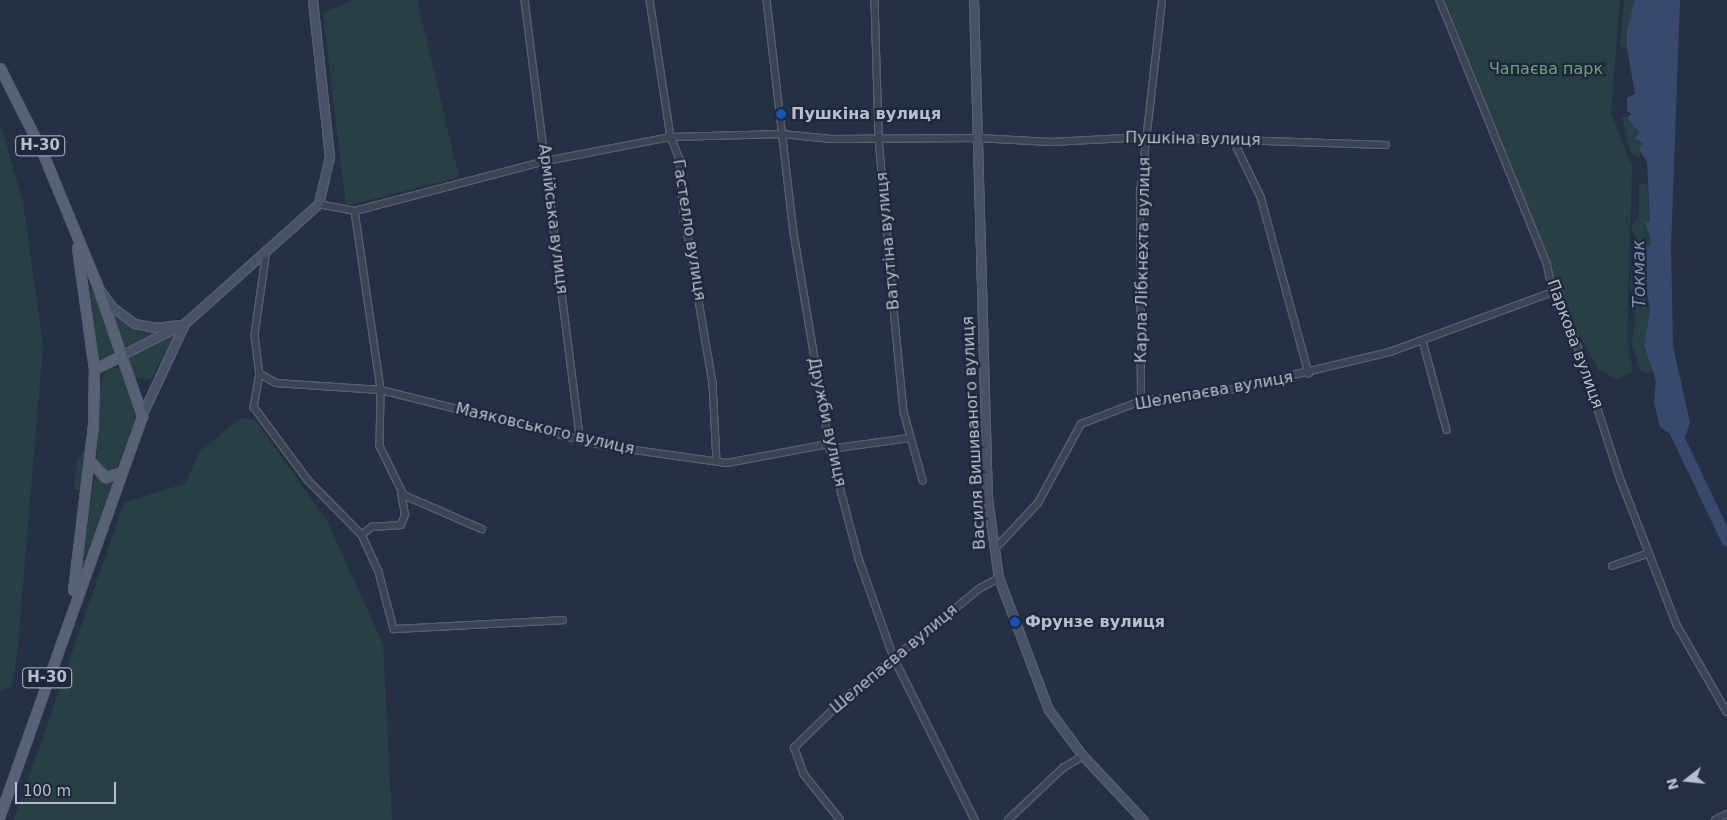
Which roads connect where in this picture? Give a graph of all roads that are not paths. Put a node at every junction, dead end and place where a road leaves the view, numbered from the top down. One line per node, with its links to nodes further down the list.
1 (313, 0): 18 (street)
2 (525, 0): 17 (street, Армійська вулиця)
3 (650, 0): 11 (street, Гастелло вулиця)
4 (768, 0): 10 (street, Дружби вулиця)
5 (875, 0): 13 (street, Ватутіна вулиця)
6 (974, 0): 14 (street, Василя Вишиваного вулиця)
7 (1162, 0): 12 (street, Карла Лібкнехта вулиця)
8 (1440, 0): 23 (street, Паркова вулиця)
9 (0, 68): 20 (main road, Н-30)
10 (783, 134): 11 (street, Пушкіна вулиця); 13 (street, Пушкіна вулиця); 36 (street, Дружби вулиця)
11 (671, 137): 17 (street, Пушкіна вулиця); 37 (street, Гастелло вулиця)
12 (1144, 137): 14 (street, Пушкіна вулиця); 15 (street, Пушкіна вулиця); 31 (street, Карла Лібкнехта вулиця)
13 (879, 138): 14 (street, Пушкіна вулиця); 35 (street, Ватутіна вулиця)
14 (978, 138): 44 (street, Василя Вишиваного вулиця)
15 (1233, 139): 16 (street, Пушкіна вулиця); 29 (street)
16 (1386, 145)
17 (546, 162): 19 (street, Пушкіна вулиця); 34 (street, Армійська вулиця)
18 (319, 204): 19 (street, Пушкіна вулиця); 21 (street)
19 (354, 211): 30 (street)
20 (73, 227): 22 (main road, Н-30); 27 (main road, Н-30)
21 (267, 250): 24 (street); 28 (street)
22 (97, 285): 24 (street); 26 (main road, Н-30)
23 (1553, 292): 25 (street, Шелепаєва вулиця); 45 (street, Паркова вулиця)
24 (186, 324): 26 (street); 32 (street)
25 (1423, 341): 29 (street, Шелепаєва вулиця); 33 (street)
26 (121, 356): 27 (main road); 32 (main road, Н-30)
27 (94, 369): 38 (main road, Н-30)
28 (260, 374): 30 (street, Маяковського вулиця); 43 (street)
29 (1309, 374): 31 (street, Шелепаєва вулиця)
30 (381, 390): 34 (street, Маяковського вулиця); 40 (street)
31 (1141, 401): 44 (street, Шелепаєва вулиця)
32 (142, 416): 39 (main road, Н-30)
33 (1447, 430)
34 (580, 438): 37 (street, Маяковського вулиця)
35 (909, 438): 36 (street, Маяковського вулиця); 41 (street, Ватутіна вулиця)
36 (830, 447): 37 (street, Маяковського вулиця); 50 (street, Дружби вулиця)
37 (717, 461)
38 (91, 462): 39 (main road); 48 (main road, Н-30)
39 (120, 473): 48 (main road, Н-30)
40 (396, 480): 42 (street); 43 (street)
41 (922, 480)
42 (482, 529)
43 (362, 535): 49 (street)
44 (994, 550): 47 (street, Василя Вишиваного вулиця)
45 (1649, 553): 46 (street); 51 (street, Паркова вулиця)
46 (1612, 566)
47 (999, 578): 50 (street, Шелепаєва вулиця); 52 (street, Василя Вишиваного вулиця)
48 (70, 610): 54 (main road, Н-30)
49 (562, 620)
50 (894, 658): 55 (street, Шелепаєва вулиця); 56 (street, Дружби вулиця)
51 (1727, 712)
52 (1083, 756): 57 (street); 58 (street, Василя Вишиваного вулиця)
53 (1727, 814): 59 (street)
54 (0, 815)
55 (840, 820)
56 (975, 820)
57 (1008, 820)
58 (1143, 820)
59 (1715, 820)

